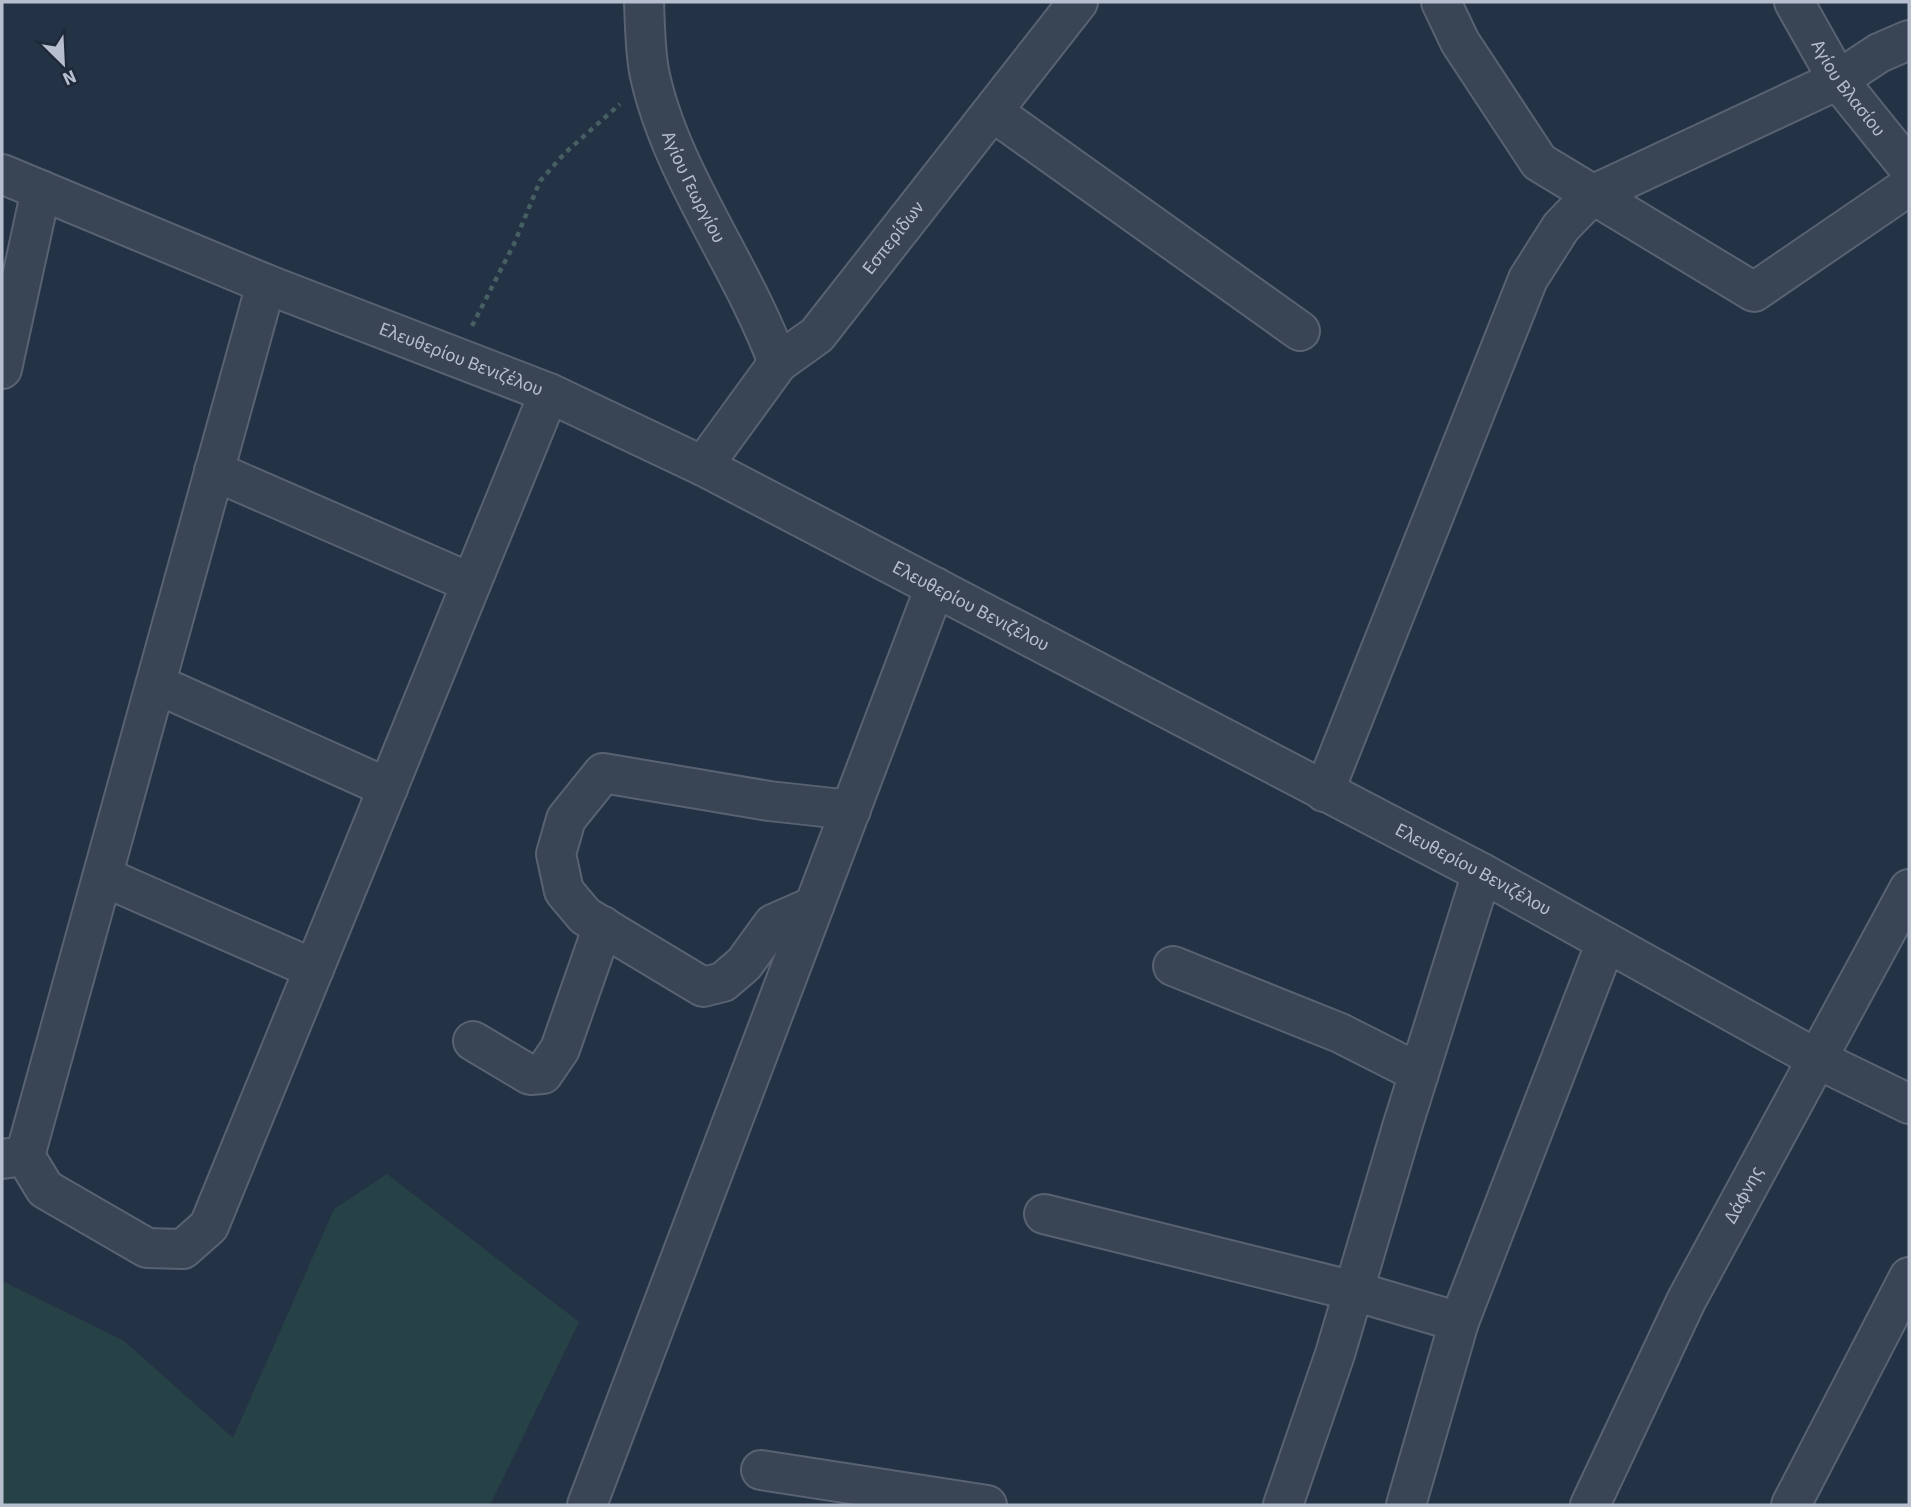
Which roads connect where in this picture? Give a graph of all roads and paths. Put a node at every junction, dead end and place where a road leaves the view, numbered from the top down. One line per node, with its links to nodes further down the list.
1 (645, 2): 6 (street, Αγίου Γεωργίου)
2 (1078, 2): 8 (street, Εσπερίδων)
3 (1441, 2): 13 (street)
4 (1794, 2): 7 (street, Αγίου Βλασίου)
5 (1909, 40): 7 (street)
6 (650, 73): 16 (path); 17 (street, Αγίου Γεωργίου)
7 (1838, 80): 9 (street, Αγίου Βλασίου); 13 (street)
8 (993, 112): 15 (street); 17 (street, Εσπερίδων)
9 (1909, 168)
10 (2, 174): 12 (street, Ελευθερίου Βενιζέλου)
11 (1909, 186): 13 (street)
12 (41, 190): 14 (street, Ελευθερίου Βενιζέλου); 18 (street)
13 (1592, 195): 26 (street)
14 (266, 284): 16 (street, Ελευθερίου Βενιζέλου); 21 (street)
15 (1300, 331)
16 (456, 357): 19 (street, Ελευθερίου Βενιζέλου)
17 (778, 363): 20 (street, Εσπερίδων)
18 (2, 369)
19 (549, 393): 20 (street, Ελευθερίου Βενιζέλου); 22 (street)
20 (703, 466): 23 (street, Ελευθερίου Βενιζέλου)
21 (214, 471): 22 (street); 24 (street)
22 (471, 583): 25 (street)
23 (935, 587): 26 (street, Ελευθερίου Βενιζέλου); 27 (street)
24 (156, 684): 25 (street); 29 (street)
25 (388, 788): 35 (street)
26 (1324, 792): 28 (street, Ελευθερίου Βενιζέλου)
27 (851, 810): 31 (street); 32 (street)
28 (1482, 873): 33 (street, Ελευθερίου Βενιζέλου); 38 (street)
29 (104, 877): 35 (street); 40 (street)
30 (1909, 889): 37 (street, Δάφνης)
31 (814, 906): 32 (street); 46 (street)
32 (603, 926): 36 (street)
33 (1606, 942): 37 (street, Ελευθερίου Βενιζέλου); 44 (street)
34 (1173, 966): 38 (street)
35 (314, 969): 40 (street)
36 (473, 1041)
37 (1817, 1059): 39 (street, Ελευθερίου Βενιζέλου); 50 (street, Δάφνης)
38 (1419, 1073): 43 (street)
39 (1909, 1104)
40 (14, 1158)
41 (1044, 1214): 43 (street)
42 (1909, 1278): 51 (street)
43 (1354, 1291): 44 (street); 48 (street)
44 (1459, 1322): 49 (street)
45 (761, 1469): 47 (street)
46 (587, 1505)
47 (987, 1505)
48 (1283, 1505)
49 (1406, 1505)
50 (1590, 1505)
51 (1791, 1505)

